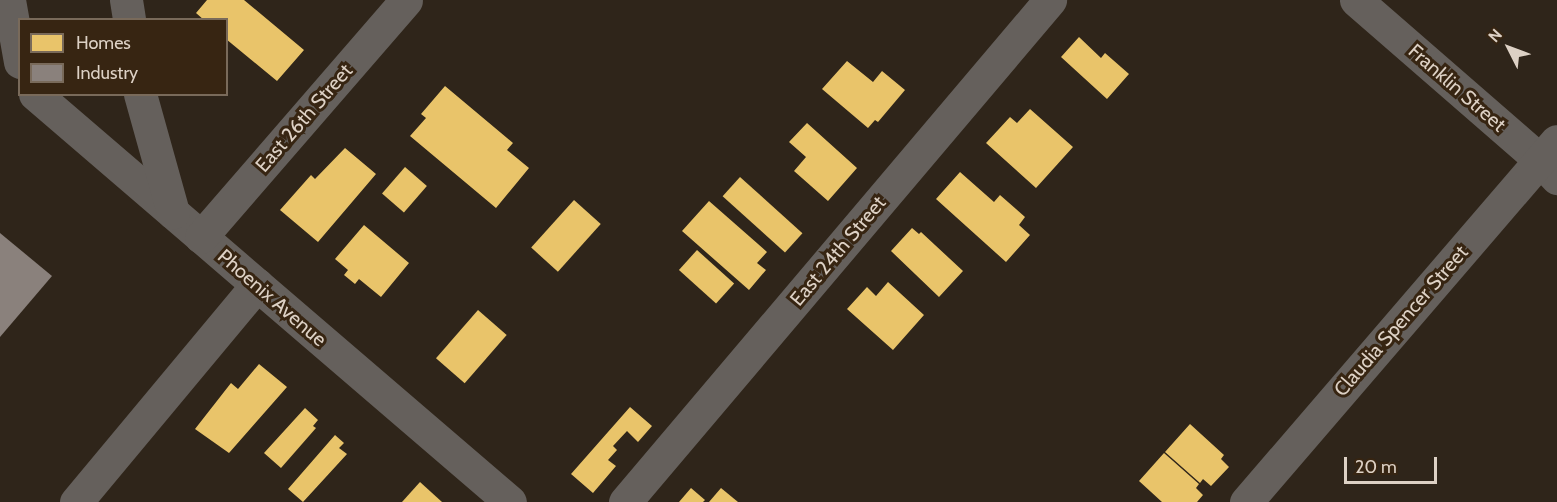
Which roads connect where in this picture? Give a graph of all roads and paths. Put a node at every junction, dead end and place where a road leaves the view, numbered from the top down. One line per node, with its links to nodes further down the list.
1 (126, 0): 6 (street)
2 (406, 0): 12 (street, East 26th Street)
3 (1050, 0): 16 (street, East 24th Street)
4 (1356, 0): 10 (street, Franklin Street)
5 (7, 12): 7 (street)
6 (129, 18)
7 (18, 54)
8 (37, 96): 11 (street, Phoenix Avenue)
9 (141, 96): 11 (street)
10 (1551, 160): 17 (street, Claudia Spencer Street)
11 (173, 212): 12 (street, Phoenix Avenue)
12 (201, 237): 13 (street, Phoenix Avenue)
13 (257, 285): 14 (street); 15 (street, Phoenix Avenue)
14 (76, 502)
15 (510, 502)
16 (625, 502)
17 (1246, 502)

